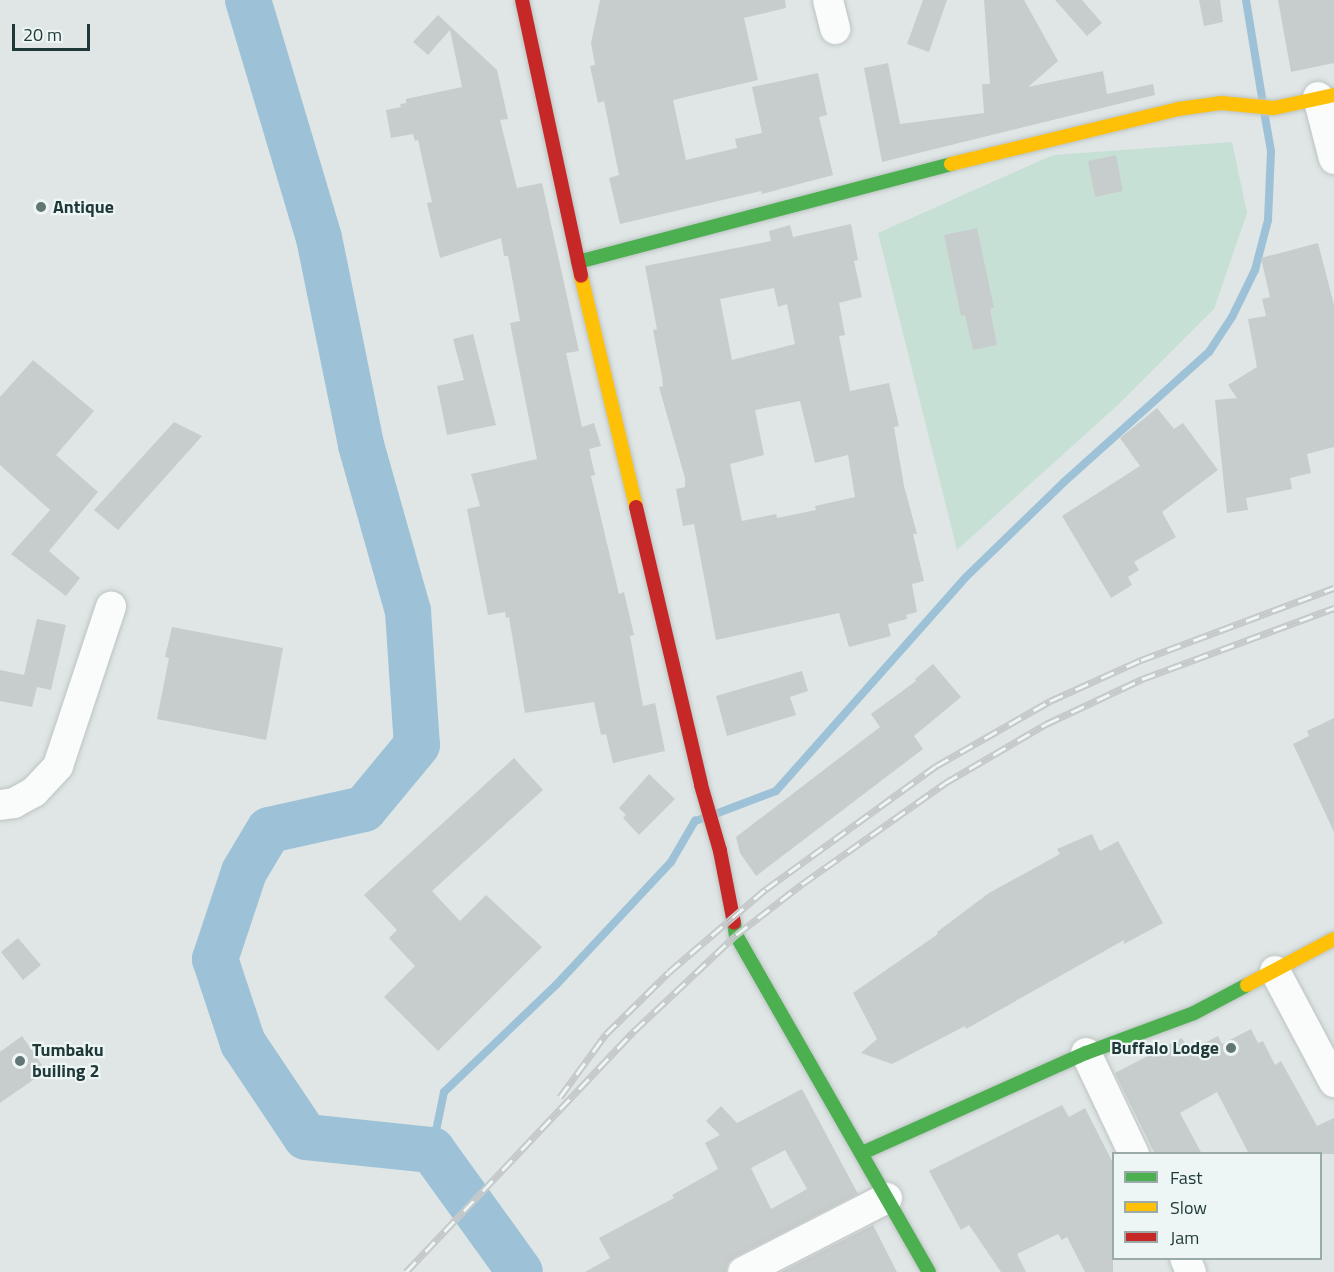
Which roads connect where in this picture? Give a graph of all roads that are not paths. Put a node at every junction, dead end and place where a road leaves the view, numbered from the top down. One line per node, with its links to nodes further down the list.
1 (522, 0): 6 (street)
2 (828, 0): 3 (street)
3 (835, 29)
4 (1326, 96): 5 (street); 6 (street)
5 (1334, 159)
6 (578, 262): 14 (street)
7 (111, 607): 8 (street)
8 (0, 805)
9 (1334, 939): 10 (street)
10 (1275, 971): 11 (street); 12 (street)
11 (1086, 1053): 13 (street); 14 (street)
12 (1334, 1082)
13 (1133, 1152)
14 (862, 1153): 15 (street)
15 (887, 1198): 16 (street); 17 (street)
16 (743, 1272)
17 (929, 1272)

